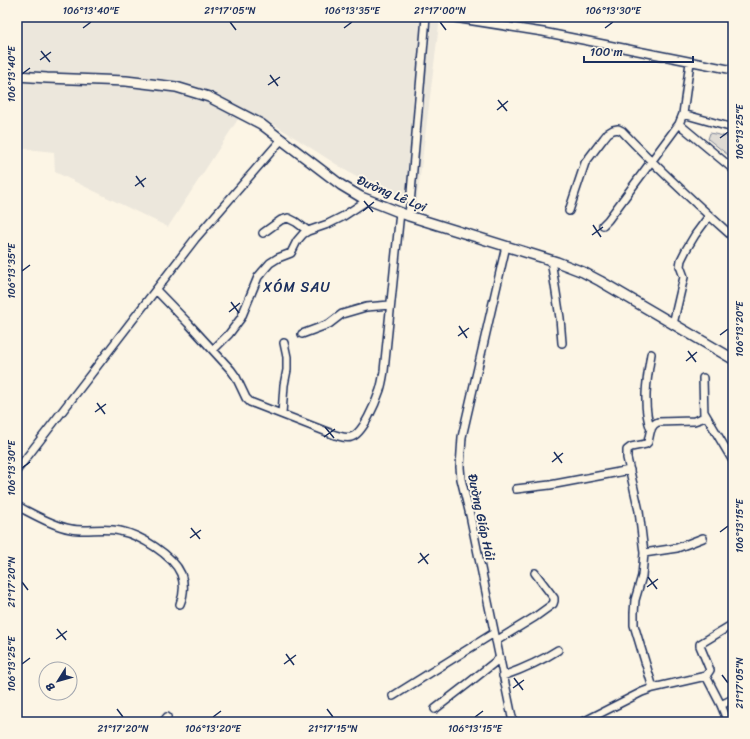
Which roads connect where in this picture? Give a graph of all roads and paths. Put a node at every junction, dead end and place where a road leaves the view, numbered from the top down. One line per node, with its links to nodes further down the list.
1 (426, 17): 15 (street)
2 (448, 17): 3 (street)
3 (690, 62): 4 (street); 6 (street)
4 (733, 70)
5 (17, 76): 9 (main road, Đường Lê Lợi)
6 (683, 114): 7 (street); 8 (street)
7 (678, 124): 10 (street); 11 (street)
8 (733, 128)
9 (282, 139): 12 (main road, Đường Lê Lợi); 23 (street)
10 (651, 161): 13 (street); 16 (street); 17 (street)
11 (733, 169)
12 (368, 200): 14 (main road, Đường Lê Lợi); 18 (street)
13 (569, 211)
14 (400, 212): 15 (main road, Đường Lê Lợi); 24 (street)
15 (409, 216): 21 (main road, Đường Lê Lợi)
16 (709, 216): 20 (street); 25 (street)
17 (603, 225)
18 (308, 231): 19 (street); 29 (street)
19 (263, 233)
20 (733, 237)
21 (506, 246): 22 (main road, Đường Lê Lợi); 46 (street, Đường Giáp Hải)
22 (551, 260): 25 (main road, Đường Lê Lợi); 28 (street)
23 (156, 290): 29 (street); 37 (street)
24 (390, 305): 26 (street); 34 (street)
25 (673, 324): 31 (main road, Đường Lê Lợi)
26 (302, 334)
27 (284, 343): 34 (street)
28 (562, 343)
29 (213, 350): 34 (street)
30 (651, 354): 35 (street)
31 (733, 359)
32 (703, 378): 33 (street)
33 (704, 412): 35 (street); 36 (street)
34 (282, 414)
35 (651, 430): 38 (street)
36 (733, 461)
37 (17, 470)
38 (630, 470): 39 (street); 42 (street)
39 (516, 489)
40 (17, 506): 44 (street)
41 (704, 538): 42 (street)
42 (644, 553): 52 (street)
43 (535, 573): 47 (street)
44 (180, 604)
45 (733, 624): 51 (street)
46 (494, 633): 47 (street, Đường Giáp Hải); 53 (street)
47 (496, 641): 49 (street, Đường Giáp Hải)
48 (558, 650): 50 (street)
49 (500, 658): 50 (street, Đường Giáp Hải); 56 (street)
50 (504, 676): 57 (street, Đường Giáp Hải)
51 (706, 676): 52 (street); 55 (street)
52 (653, 688): 58 (street)
53 (393, 696)
54 (733, 699): 55 (street)
55 (721, 705): 59 (street)
56 (435, 709)
57 (513, 722)
58 (583, 722)
59 (728, 722)

